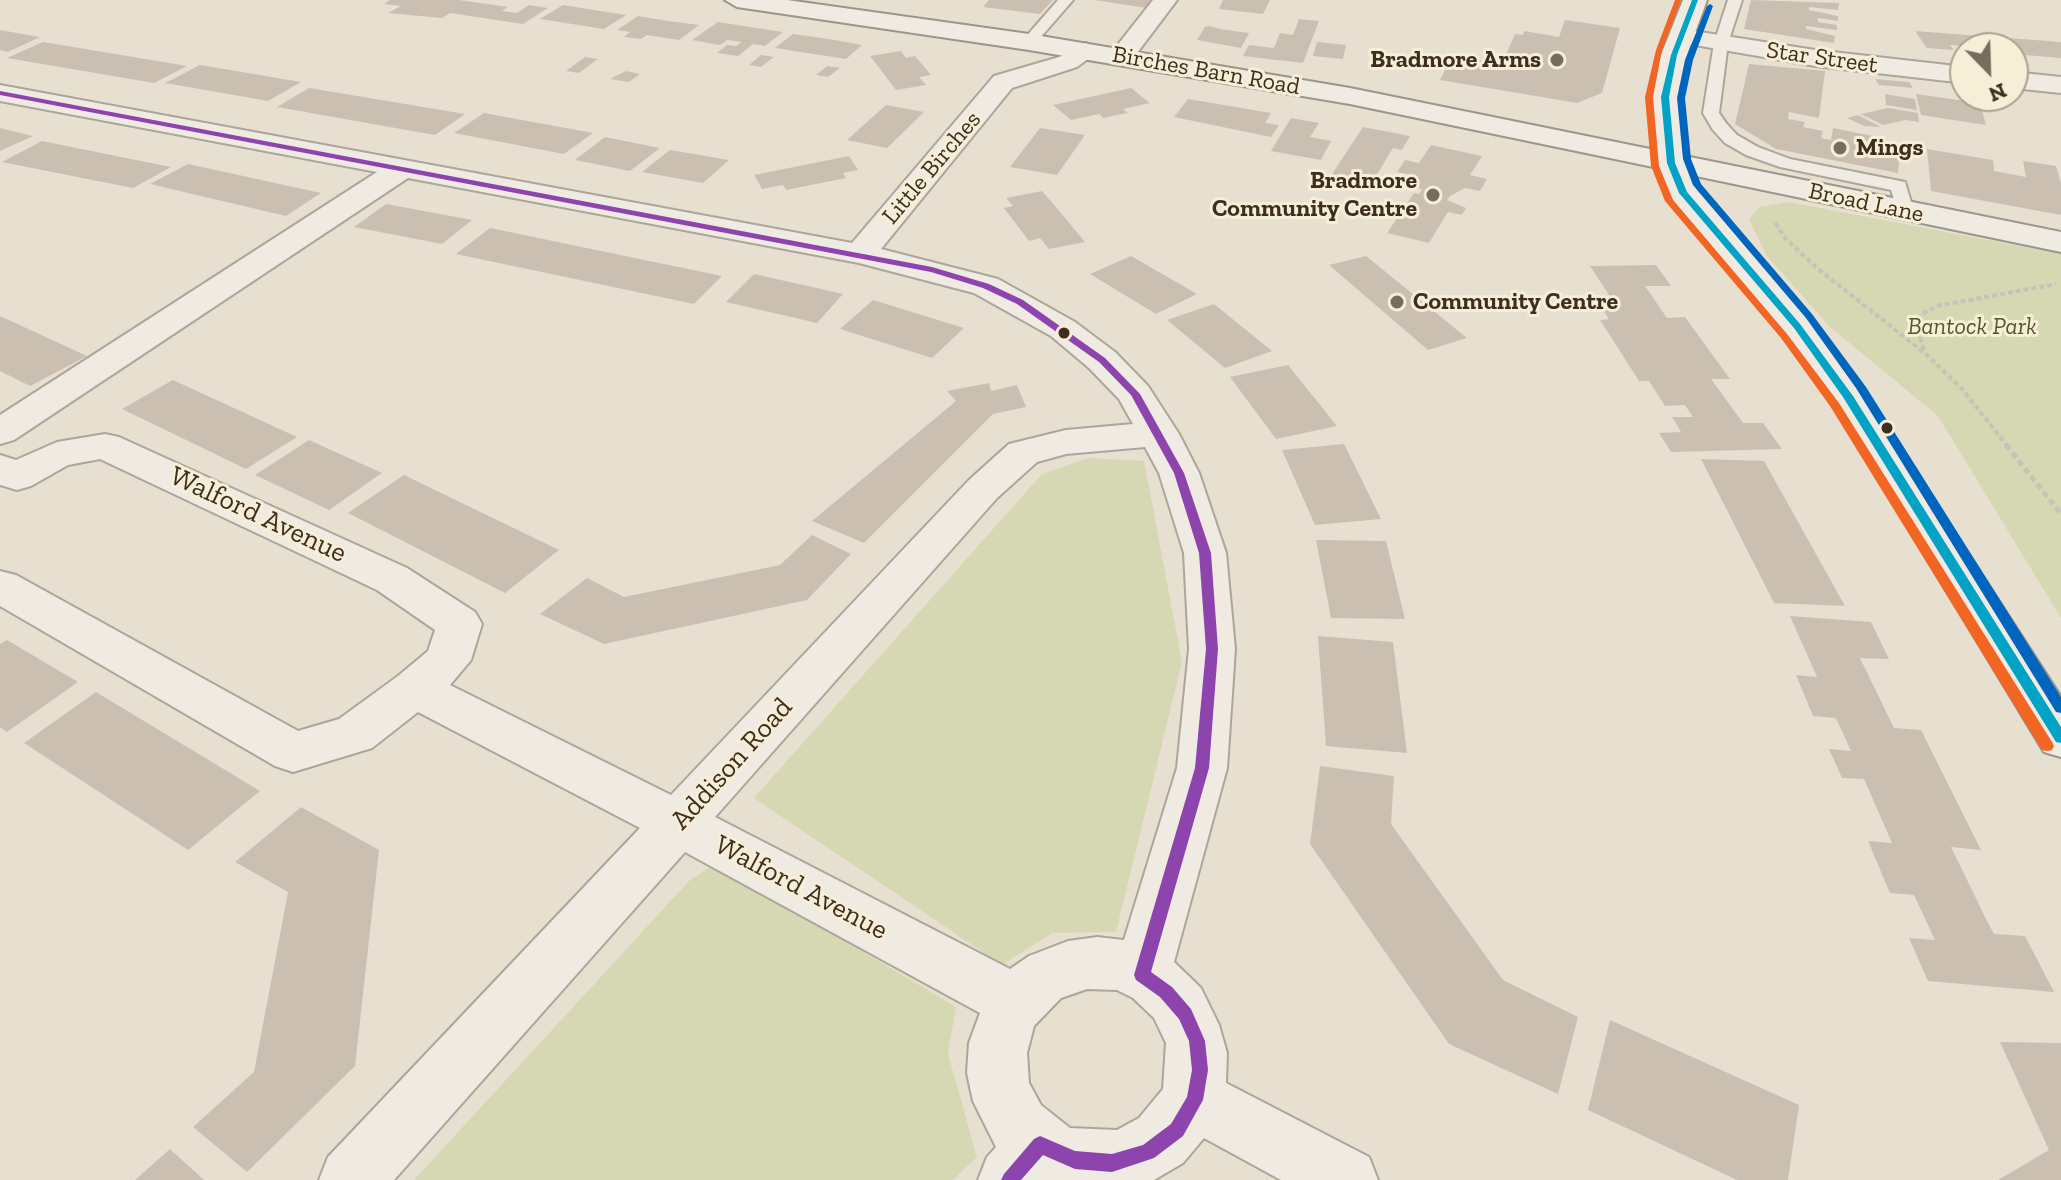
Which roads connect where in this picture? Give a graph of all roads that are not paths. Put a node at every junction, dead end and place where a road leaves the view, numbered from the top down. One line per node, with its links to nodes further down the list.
1 (737, 0): 6 (street, Birches Barn Road)
2 (1066, 0): 9 (lane)
3 (1165, 0): 12 (street)
4 (1695, 0): 8 (street)
5 (1735, 0): 10 (lane)
6 (782, 3): 7 (street, Birches Barn Road)
7 (992, 36): 9 (street, Birches Barn Road); 14 (street)
8 (1681, 36): 10 (street, Star Street); 18 (street)
9 (1029, 42): 11 (street, Birches Barn Road)
10 (1721, 43): 13 (street, Star Street); 20 (lane)
11 (1086, 51): 12 (street, Birches Barn Road); 14 (street)
12 (1122, 56): 18 (street, Birches Barn Road)
13 (1949, 74)
14 (1003, 82): 22 (street, Little Birches)
15 (2029, 82): 16 (street)
16 (2061, 85)
17 (0, 93): 19 (street)
18 (1671, 163): 20 (street, Broad Lane); 28 (street)
19 (402, 169): 22 (street); 23 (street)
20 (1905, 212): 21 (street, Broad Lane)
21 (2061, 242)
22 (860, 254): 24 (street)
23 (0, 432)
24 (1160, 434): 29 (street, Addison Road); 30 (street)
25 (6, 477): 27 (street, Walford Avenue)
26 (0, 586): 27 (street, Walford Avenue)
27 (415, 689): 29 (street, Walford Avenue)
28 (2061, 738)
29 (679, 823): 31 (street, Walford Avenue); 34 (street, Addison Road)
30 (1142, 975): 31 (street); 32 (street)
31 (1015, 1002): 33 (street)
32 (1195, 1100): 33 (street); 35 (street)
33 (1025, 1162)
34 (351, 1180)
35 (1346, 1180)

